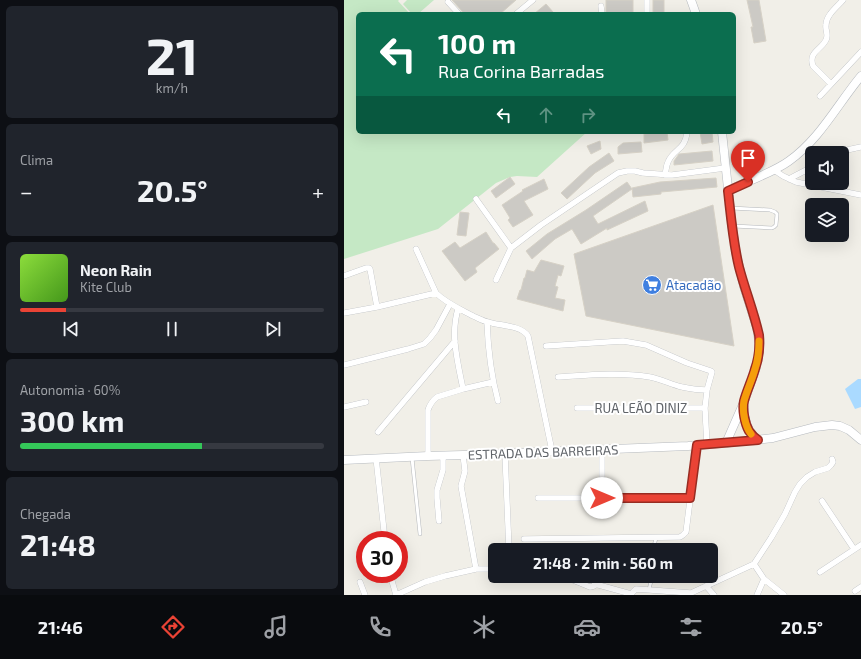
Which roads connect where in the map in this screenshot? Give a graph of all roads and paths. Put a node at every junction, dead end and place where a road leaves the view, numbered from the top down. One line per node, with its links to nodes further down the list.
1 (533, 0): 8 (street)
2 (647, 0): 10 (street)
3 (691, 0): 11 (main road)
4 (843, 0): 14 (street)
5 (448, 2): 7 (street)
6 (601, 6): 9 (street)
7 (457, 12)
8 (518, 12)
9 (602, 12)
10 (648, 12)
11 (695, 12)
12 (861, 52): 14 (street)
13 (861, 76): 21 (main road)
14 (831, 84): 15 (street)
15 (820, 96)
16 (687, 134): 23 (street)
17 (722, 134): 20 (main road)
18 (861, 147): 19 (street)
19 (849, 150)
20 (725, 168): 23 (street); 25 (main road)
21 (774, 170): 24 (street); 25 (main road)
22 (805, 171): 24 (street)
23 (665, 175): 30 (street)
24 (789, 179): 26 (street)
25 (728, 191): 28 (main road)
26 (861, 195)
27 (476, 199): 30 (street)
28 (730, 208): 29 (main road); 29 (lane)
29 (732, 226): 49 (main road)
30 (511, 248): 33 (street)
31 (416, 249): 34 (street)
32 (344, 276): 36 (street)
33 (496, 280)
34 (436, 293): 35 (street); 36 (street)
35 (450, 304): 37 (street); 42 (street)
36 (377, 307): 38 (street)
37 (458, 309): 39 (street); 40 (street)
38 (344, 313)
39 (487, 322): 44 (street); 60 (street)
40 (455, 341): 45 (street); 53 (street)
41 (546, 346): 46 (street)
42 (344, 365)
43 (558, 377): 46 (street)
44 (493, 382): 45 (street); 47 (street)
45 (463, 389): 63 (street)
46 (707, 390): 52 (street)
47 (498, 401)
48 (366, 402): 50 (street)
49 (744, 402): 54 (main road); 56 (main road)
50 (344, 407)
51 (577, 408): 52 (street, RUA LEÃO DINIZ)
52 (705, 408): 58 (street)
53 (378, 432)
54 (758, 440): 55 (main road, ESTRADA DAS BARREIRAS); 56 (main road, ESTRADA DAS BARREIRAS)
55 (861, 440)
56 (726, 443): 58 (main road, ESTRADA DAS BARREIRAS)
57 (697, 445): 58 (main road, ESTRADA DAS BARREIRAS); 59 (main road, ESTRADA DAS BARREIRAS); 71 (street)
58 (707, 445)
59 (602, 449): 60 (main road, ESTRADA DAS BARREIRAS); 70 (street)
60 (552, 451): 61 (main road, ESTRADA DAS BARREIRAS)
61 (505, 454): 65 (main road, ESTRADA DAS BARREIRAS); 78 (street)
62 (412, 456): 63 (main road, ESTRADA DAS BARREIRAS); 66 (main road, ESTRADA DAS BARREIRAS); 75 (lane)
63 (428, 456): 64 (main road, ESTRADA DAS BARREIRAS)
64 (443, 456): 65 (main road, ESTRADA DAS BARREIRAS); 73 (street)
65 (463, 456): 83 (street)
66 (376, 458): 68 (main road, ESTRADA DAS BARREIRAS); 74 (street)
67 (832, 459): 82 (street)
68 (344, 460)
69 (538, 498): 70 (street)
70 (602, 498): 71 (street)
71 (690, 498): 76 (street)
72 (822, 501): 81 (street)
73 (439, 521)
74 (385, 531)
75 (420, 534)
76 (656, 538): 77 (street); 79 (lane)
77 (524, 539)
78 (509, 543)
79 (655, 543)
80 (861, 545): 81 (street)
81 (854, 549): 85 (street)
82 (754, 564): 86 (street); 92 (street)
83 (476, 569): 84 (street); 98 (street)
84 (488, 569)
85 (820, 572)
86 (764, 579): 100 (street); 101 (street)
87 (360, 583): 97 (street)
88 (393, 583): 98 (street)
89 (578, 583): 91 (street)
90 (650, 583): 94 (lane)
91 (595, 584): 94 (street)
92 (706, 586): 96 (street); 99 (street)
93 (861, 587): 95 (street)
94 (648, 590): 96 (street)
95 (855, 591)
96 (670, 593)
97 (365, 595)
98 (396, 595)
99 (714, 595)
100 (757, 595)
101 (784, 595)

